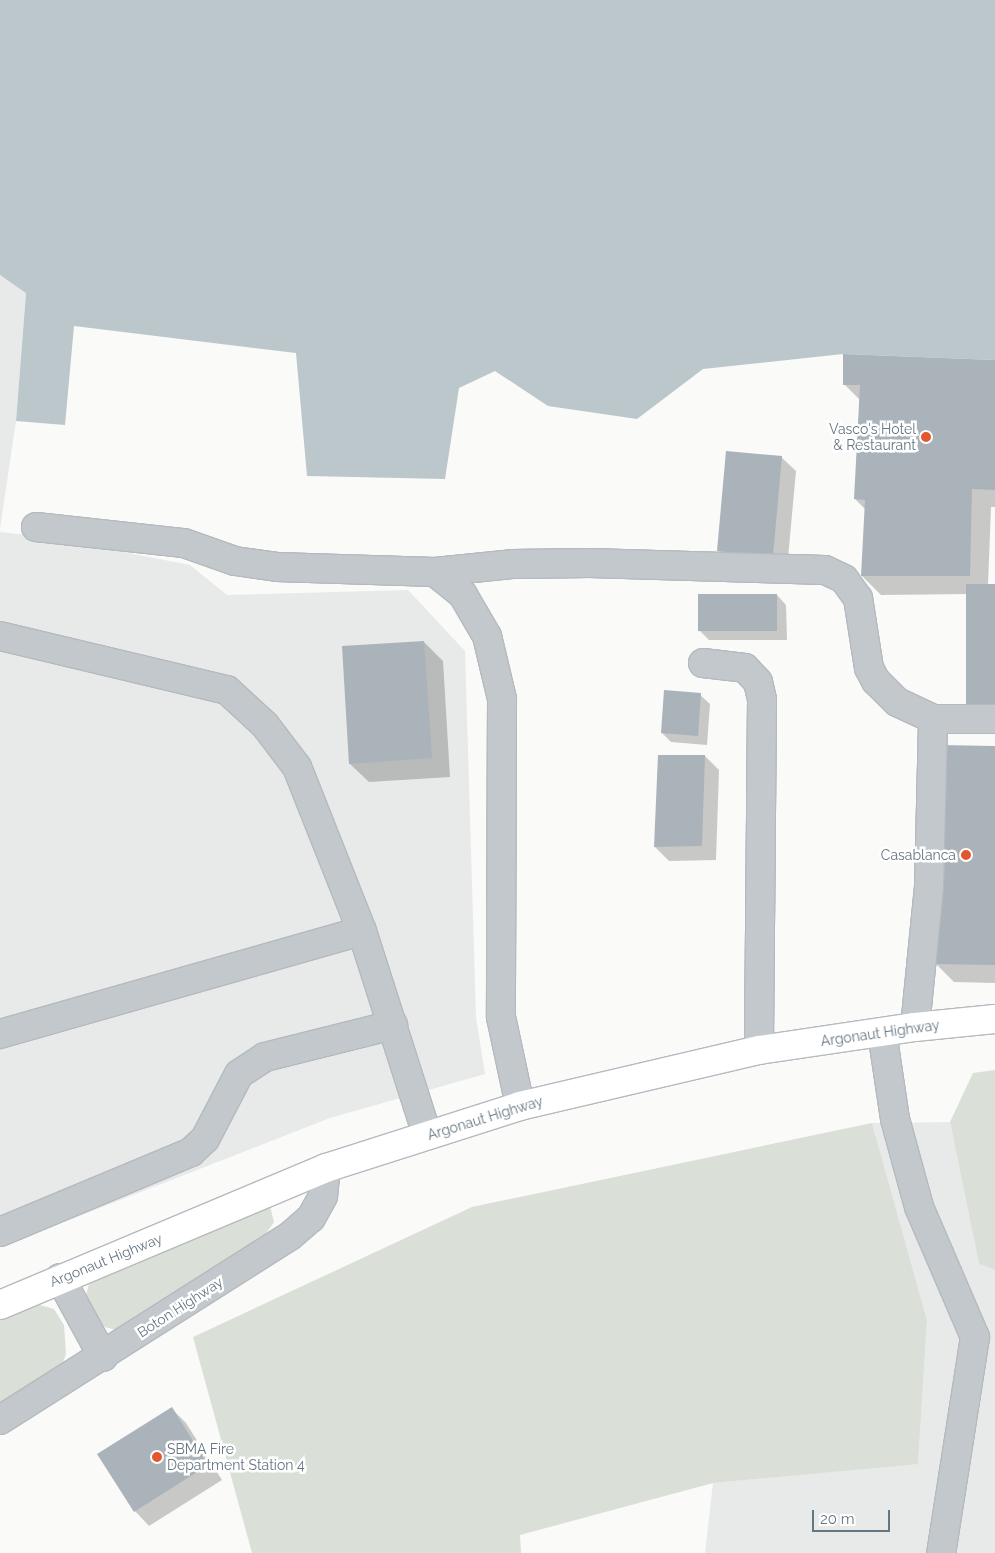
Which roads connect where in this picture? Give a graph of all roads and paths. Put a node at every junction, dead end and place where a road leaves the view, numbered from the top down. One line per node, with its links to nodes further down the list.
1 (36, 526): 2 (street)
2 (435, 572): 5 (street); 14 (street)
3 (0, 636): 7 (street)
4 (704, 663): 13 (street)
5 (932, 719): 6 (street); 10 (street)
6 (995, 719)
7 (362, 931): 9 (street); 12 (street)
8 (995, 1019): 10 (main road, Argonaut Highway)
9 (393, 1025): 15 (street); 17 (street)
10 (915, 1026): 11 (main road, Argonaut Highway)
11 (882, 1032): 13 (main road, Argonaut Highway); 20 (street)
12 (0, 1034)
13 (758, 1050): 14 (main road, Argonaut Highway)
14 (520, 1106): 15 (main road, Argonaut Highway)
15 (427, 1135): 16 (main road, Argonaut Highway)
16 (326, 1168): 18 (main road, Argonaut Highway); 21 (street, Boton Highway)
17 (0, 1232)
18 (60, 1278): 19 (main road, Argonaut Highway); 21 (street)
19 (0, 1305)
20 (985, 1337): 23 (street)
21 (103, 1357): 22 (street, Boton Highway)
22 (0, 1420)
23 (941, 1553)

